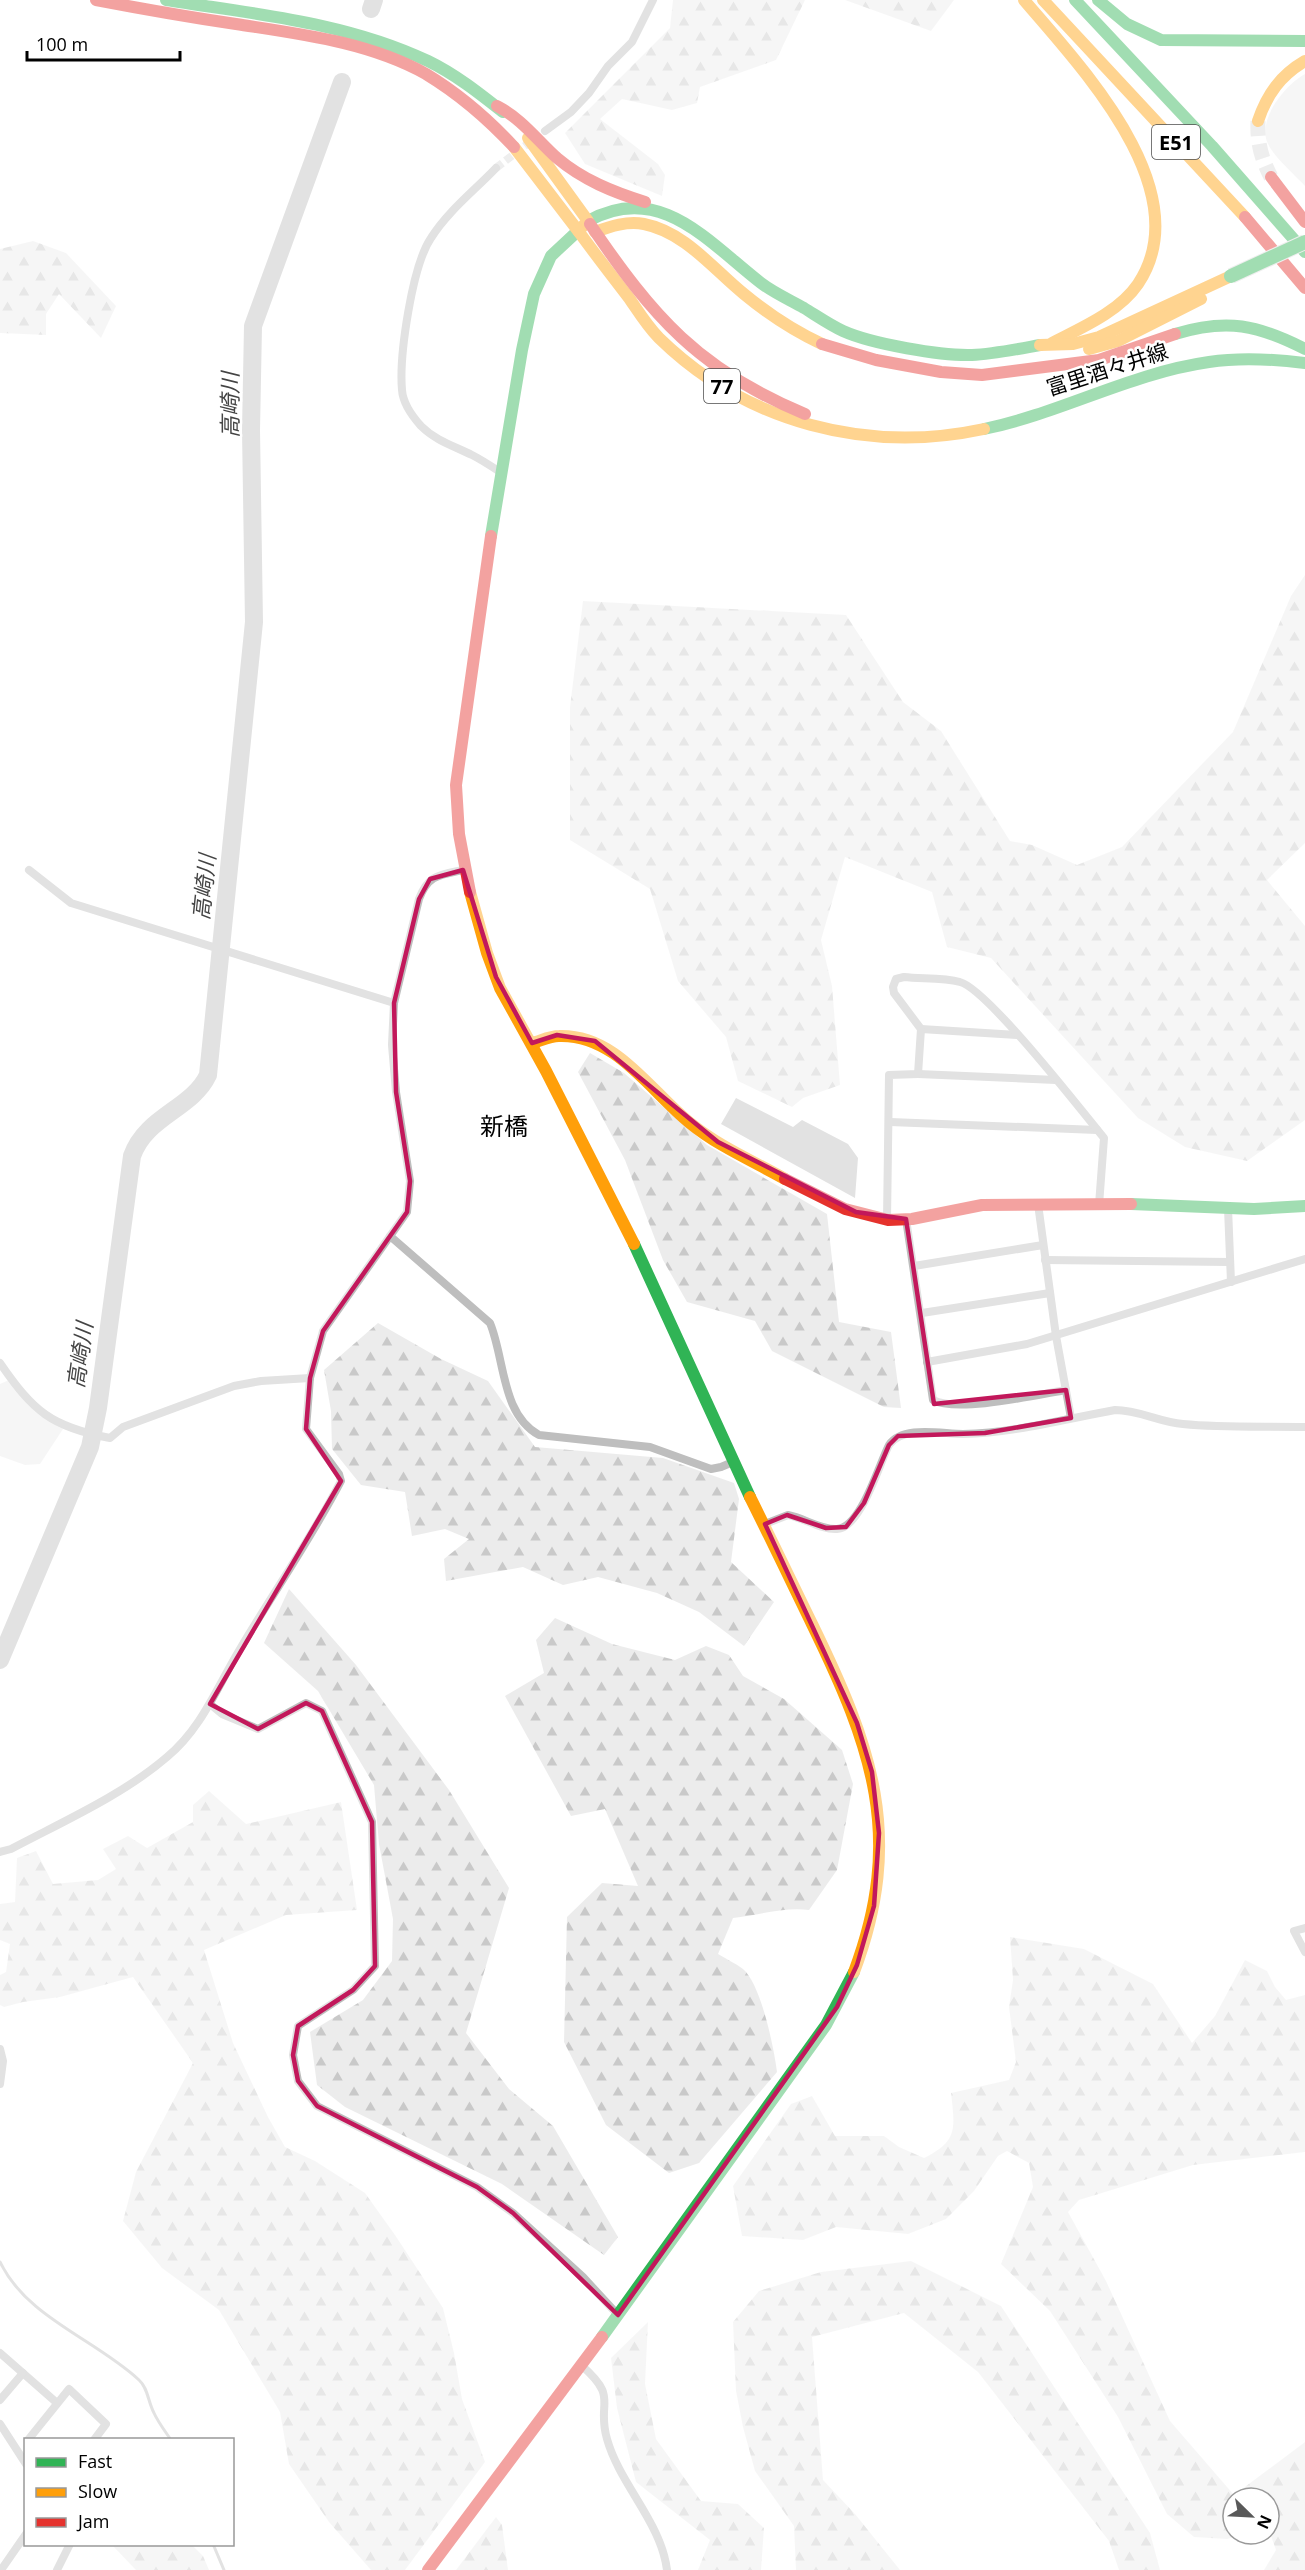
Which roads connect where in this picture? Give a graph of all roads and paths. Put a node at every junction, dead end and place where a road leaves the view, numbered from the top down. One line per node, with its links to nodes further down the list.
1 (96, 0): 18 (main road, 富里酒々井線)
2 (166, 0): 10 (main road)
3 (653, 0): 12 (street)
4 (1024, 0): 23 (main road)
5 (1043, 0): 22 (main road, E51)
6 (1075, 0): 20 (main road, E51)
7 (1098, 0): 8 (main road)
8 (1305, 41)
9 (1305, 61): 11 (main road)
10 (497, 106): 15 (main road); 17 (main road, 富里酒々井線)
11 (1258, 121)
12 (545, 131)
13 (496, 168): 28 (street)
14 (1271, 177): 16 (main road)
15 (674, 216): 17 (main road); 23 (main road)
16 (1305, 222)
17 (592, 226): 18 (main road); 26 (main road); 27 (main road, 富里酒々井線 / 77)
18 (579, 232): 27 (main road, 富里酒々井線 / 77); 28 (main road)
19 (1305, 242): 21 (main road, bridge)
20 (1305, 251): 21 (main road)
21 (1234, 279): 23 (main road); 26 (main road)
22 (1305, 288)
23 (1050, 344)
24 (1305, 349): 26 (main road)
25 (1301, 363): 27 (main road, 富里酒々井線 / 77)
26 (1051, 366)
27 (925, 437)
28 (500, 472): 30 (main road)
29 (29, 870): 31 (street)
30 (463, 870): 31 (street); 34 (main road)
31 (394, 1003): 45 (street)
32 (921, 1029): 33 (street); 33 (street); 35 (street)
33 (1017, 1035): 36 (street)
34 (532, 1043): 43 (main road); 61 (main road)
35 (918, 1074): 36 (street); 37 (street)
36 (1056, 1080): 38 (street)
37 (890, 1122): 38 (street); 43 (street)
38 (1097, 1130): 40 (street)
39 (1038, 1204): 40 (main road); 44 (main road); 46 (street)
40 (1099, 1204): 42 (main road)
41 (1305, 1206): 42 (main road)
42 (1228, 1208): 49 (street)
43 (887, 1220): 44 (main road)
44 (906, 1220): 50 (street)
45 (390, 1236): 57 (street); 61 (street)
46 (1043, 1245): 48 (street); 50 (street)
47 (1305, 1259): 51 (street)
48 (1045, 1260): 49 (street); 52 (street)
49 (1230, 1262): 51 (street)
50 (914, 1266): 53 (street)
51 (1231, 1282): 54 (street)
52 (1050, 1293): 53 (street); 54 (street)
53 (922, 1313): 55 (street)
54 (1056, 1336): 55 (street); 58 (street)
55 (927, 1362): 58 (street)
56 (0, 1363): 57 (street)
57 (310, 1378): 63 (street)
58 (1066, 1390): 59 (street)
59 (1071, 1418): 60 (street); 62 (street)
60 (1305, 1427)
61 (733, 1462): 62 (main road)
62 (765, 1524): 69 (main road)
63 (210, 1704): 64 (street); 69 (street)
64 (0, 1852)
65 (1305, 1928): 66 (street)
66 (1305, 1952)
67 (0, 2049): 68 (street)
68 (0, 2084)
69 (618, 2315): 71 (main road)
70 (0, 2353): 72 (street)
71 (581, 2364): 85 (main road); 86 (street)
72 (23, 2373): 73 (street); 74 (street)
73 (0, 2400)
74 (57, 2403): 76 (street); 77 (street)
75 (0, 2424): 79 (street)
76 (29, 2438)
77 (95, 2438)
78 (24, 2444): 79 (street)
79 (18, 2451): 80 (street)
80 (24, 2461)
81 (24, 2537): 83 (street)
82 (69, 2546): 84 (street)
83 (1, 2570)
84 (57, 2570)
85 (428, 2570)
86 (667, 2570)

